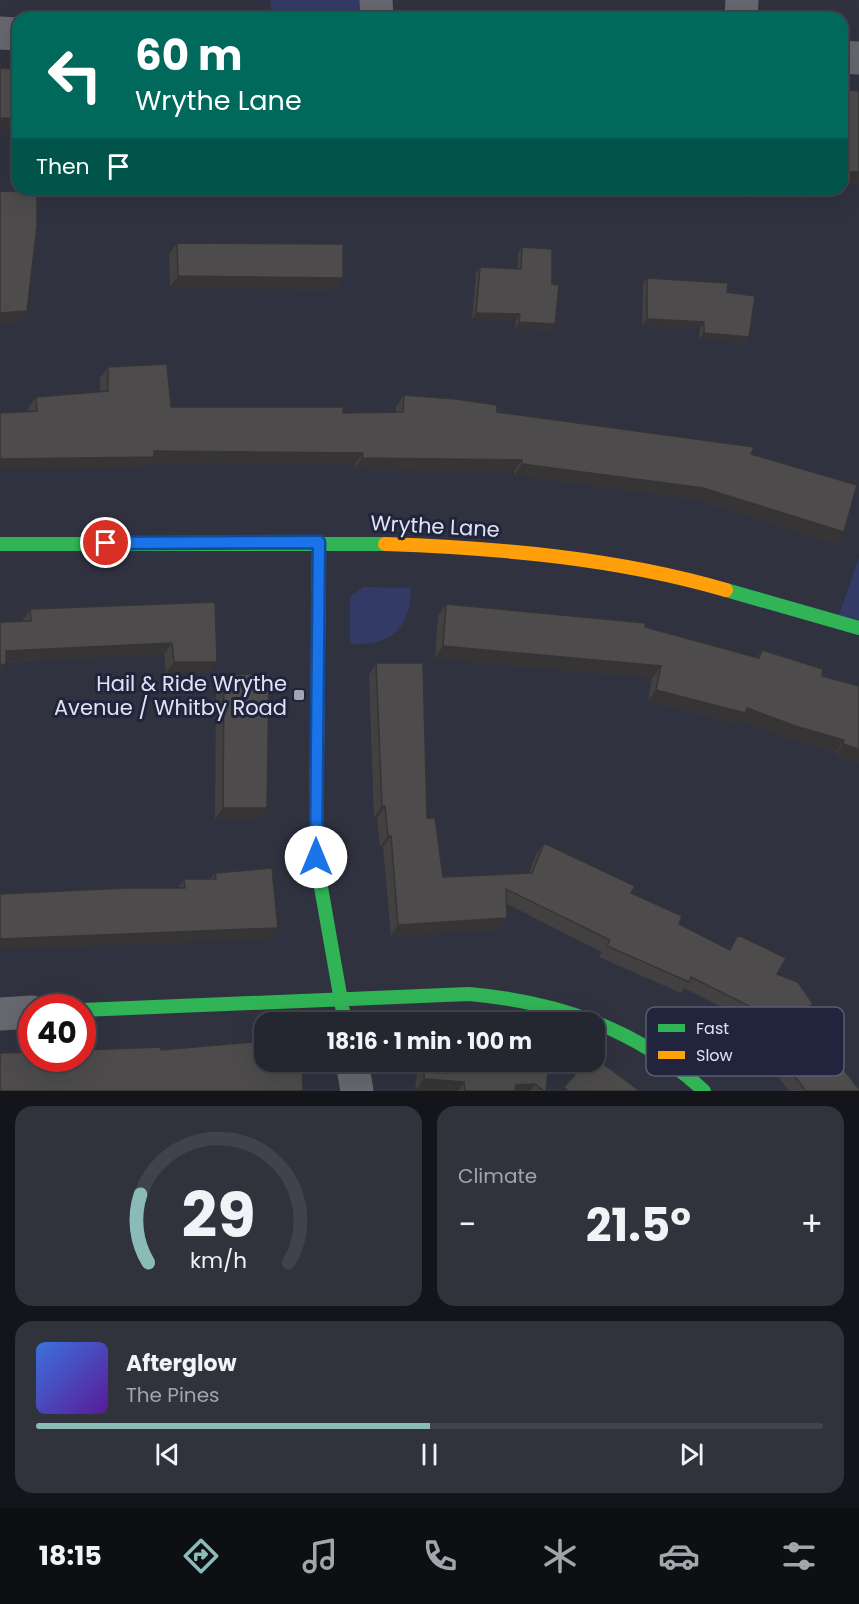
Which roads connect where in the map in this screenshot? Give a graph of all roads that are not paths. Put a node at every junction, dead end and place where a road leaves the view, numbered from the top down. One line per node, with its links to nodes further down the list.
1 (319, 542): 2 (street, Wrythe Lane); 3 (street, Wrythe Lane); 4 (street)
2 (0, 544)
3 (859, 628)
4 (340, 1000): 5 (street); 6 (street); 9 (street)
5 (96, 1009)
6 (343, 1012)
7 (18, 1013): 8 (street)
8 (0, 1014)
9 (646, 1048)
10 (354, 1072): 12 (street)
11 (685, 1076): 13 (street)
12 (357, 1091)
13 (704, 1091)

